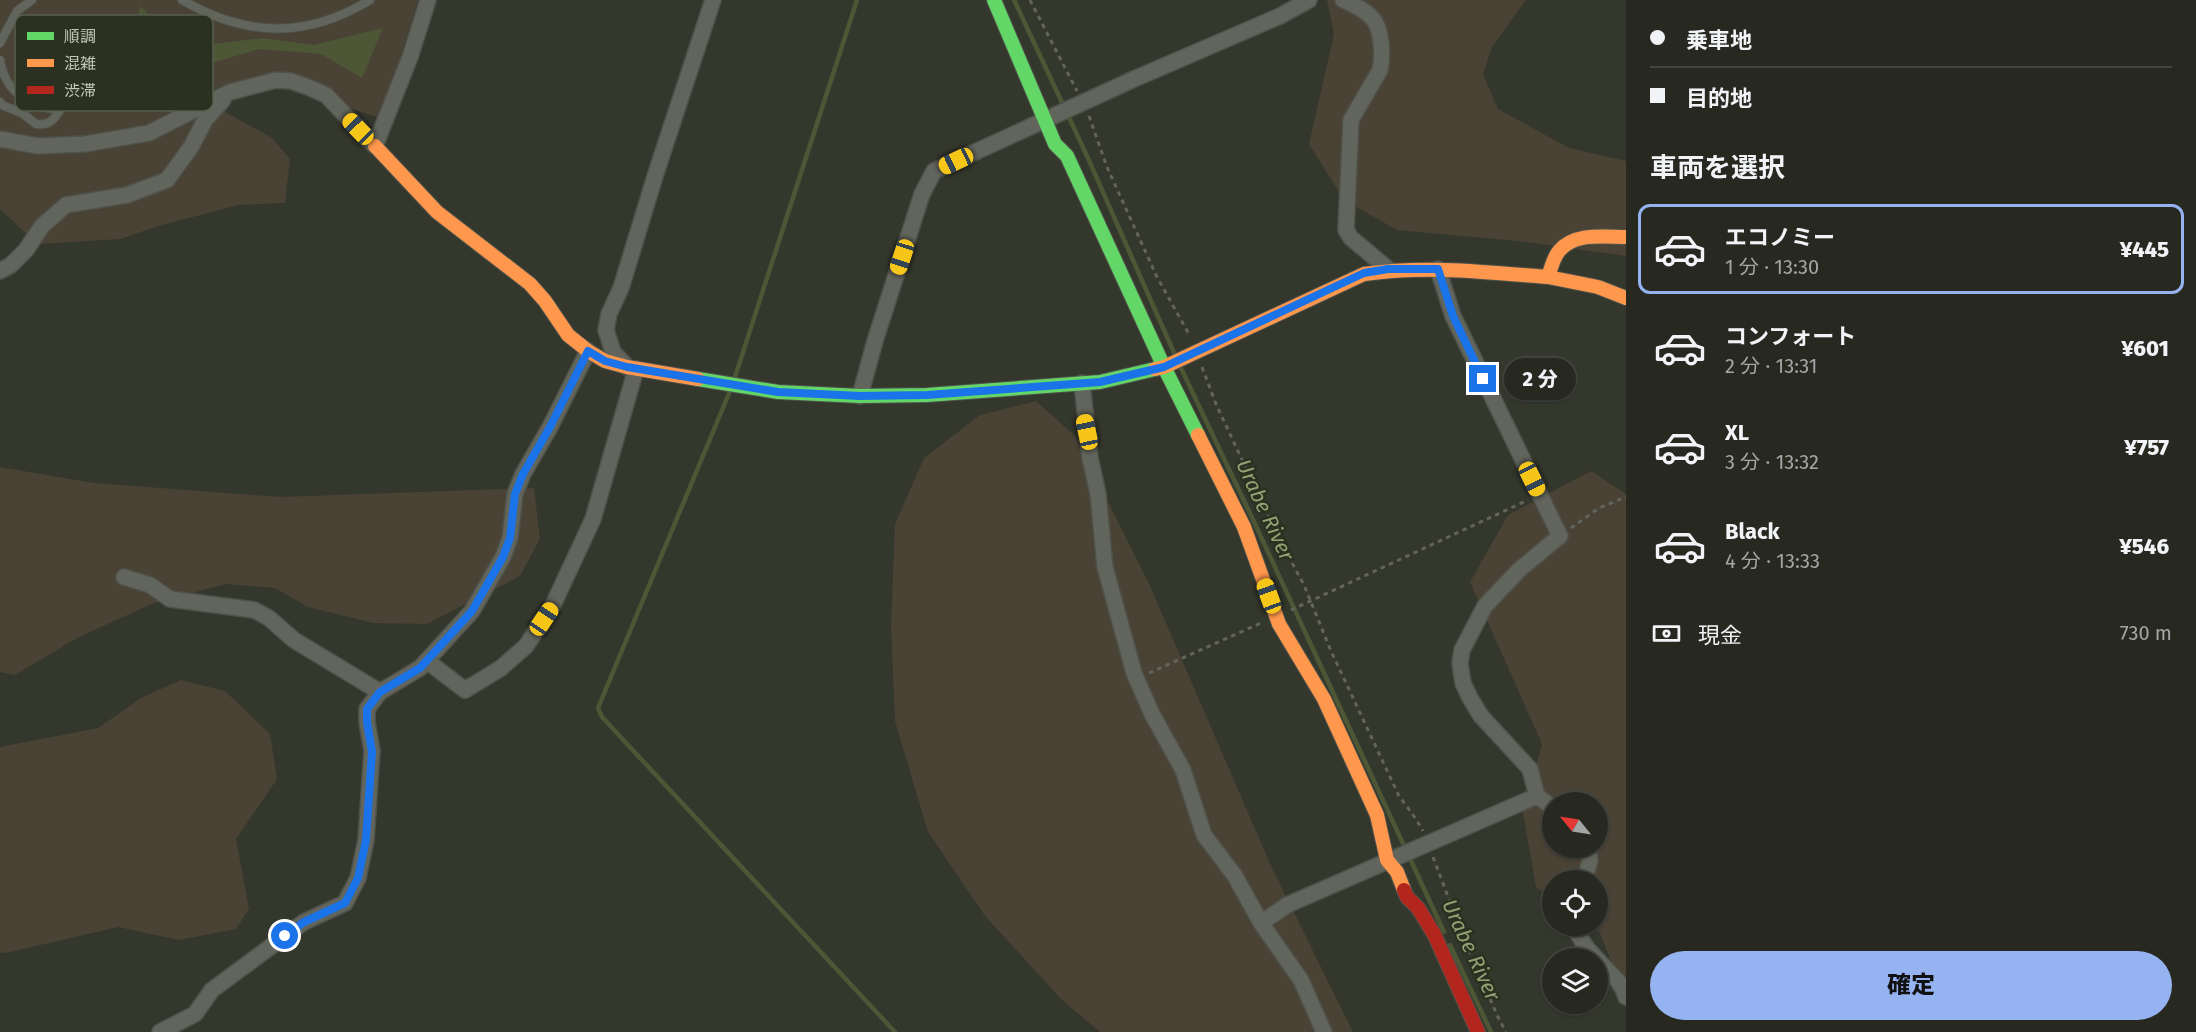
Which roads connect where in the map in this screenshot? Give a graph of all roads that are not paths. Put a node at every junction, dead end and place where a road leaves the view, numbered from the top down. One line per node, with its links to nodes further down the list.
1 (32, 0): 11 (lane)
2 (182, 0): 9 (lane)
3 (370, 0): 10 (lane)
4 (428, 0): 24 (street)
5 (713, 0): 33 (street)
6 (994, 0): 22 (street)
7 (1309, 0): 22 (street)
8 (1343, 0): 26 (street)
9 (212, 15)
10 (213, 15)
11 (0, 43)
12 (0, 60): 13 (lane)
13 (2, 80): 15 (lane)
14 (230, 92): 16 (street); 24 (street); 28 (street)
15 (15, 93)
16 (213, 101)
17 (0, 102): 18 (lane)
18 (15, 110)
19 (17, 111): 20 (lane)
20 (59, 111)
21 (192, 111): 23 (street)
22 (1046, 120): 32 (street); 35 (street)
23 (0, 139)
24 (375, 146): 31 (street)
25 (1626, 237): 29 (street)
26 (1388, 269): 27 (street); 32 (street)
27 (1438, 269): 29 (street); 39 (street)
28 (0, 271)
29 (1548, 277): 30 (street)
30 (1626, 298)
31 (588, 351): 33 (street); 37 (street)
32 (1164, 367): 34 (street); 41 (street)
33 (631, 368): 35 (street); 37 (street)
34 (1082, 383): 35 (street); 42 (street)
35 (860, 396)
36 (124, 577): 38 (street)
37 (427, 661): 38 (street)
38 (380, 692): 45 (street)
39 (1537, 796): 40 (street); 41 (street)
40 (1542, 800)
41 (1388, 860): 42 (street); 47 (street)
42 (1261, 923): 46 (street)
43 (1608, 969): 44 (street)
44 (1626, 997)
45 (160, 1032)
46 (1324, 1032)
47 (1478, 1032)

